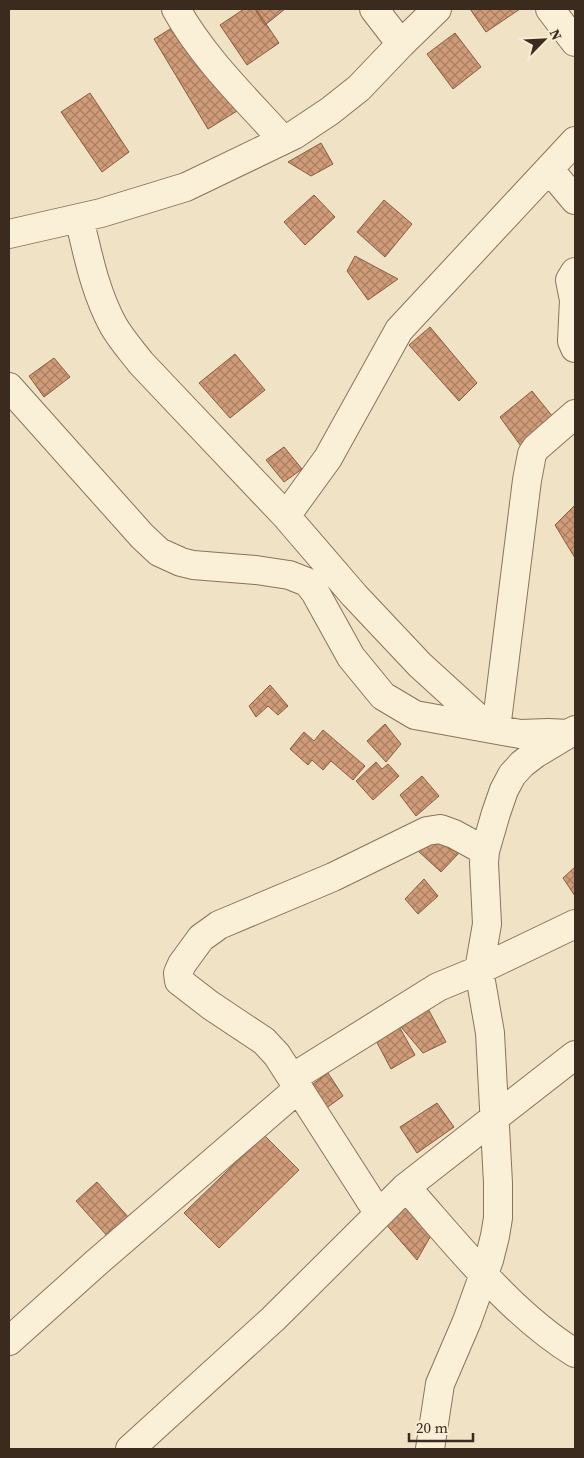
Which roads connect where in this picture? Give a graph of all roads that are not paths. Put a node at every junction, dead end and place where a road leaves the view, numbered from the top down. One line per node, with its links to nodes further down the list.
1 (176, 9): 7 (street)
2 (374, 9): 6 (street)
3 (437, 9): 6 (street)
4 (550, 9): 5 (street)
5 (575, 42)
6 (401, 44): 7 (street)
7 (283, 140): 11 (street)
8 (575, 141): 9 (street)
9 (549, 169): 10 (street); 17 (street)
10 (575, 200)
11 (79, 218): 12 (street); 17 (street)
12 (9, 234)
13 (575, 272): 14 (street)
14 (575, 348)
15 (9, 387): 18 (street)
16 (575, 414): 18 (street)
17 (286, 516): 18 (street)
18 (492, 728): 19 (street)
19 (572, 732): 20 (street)
20 (485, 850): 22 (street); 24 (street)
21 (575, 924): 22 (street)
22 (479, 970): 24 (street); 25 (street)
23 (575, 1055): 25 (street)
24 (296, 1083): 27 (street); 29 (street)
25 (495, 1118): 26 (street); 28 (street)
26 (406, 1187): 27 (street); 28 (street)
27 (379, 1214): 31 (street)
28 (484, 1273): 30 (street); 32 (street)
29 (9, 1341)
30 (575, 1353)
31 (130, 1449)
32 (430, 1449)

